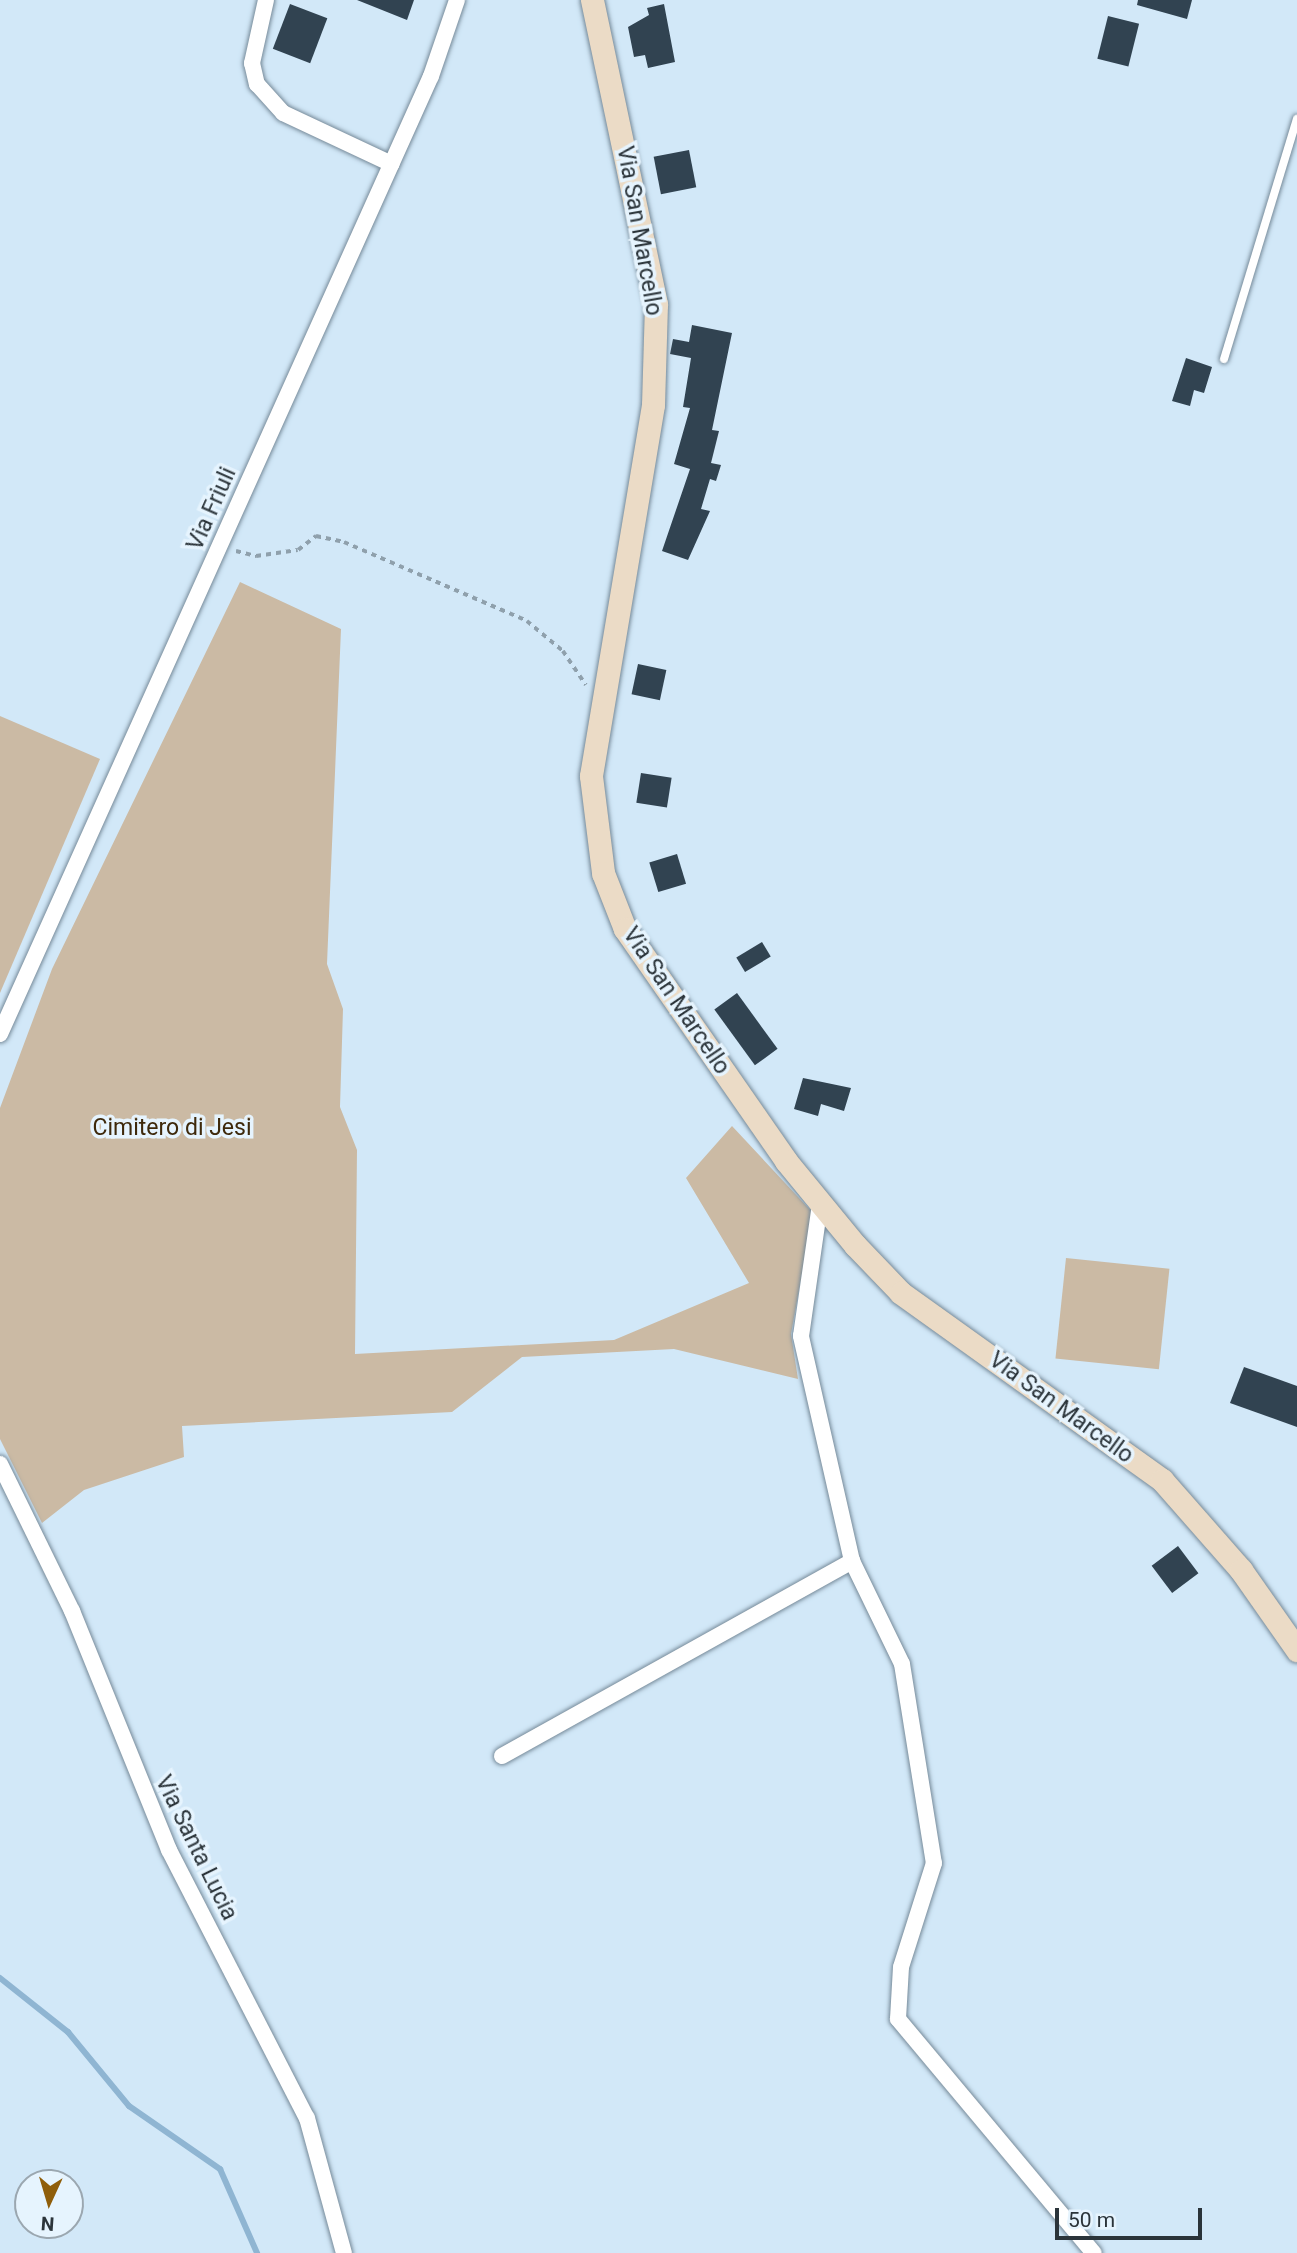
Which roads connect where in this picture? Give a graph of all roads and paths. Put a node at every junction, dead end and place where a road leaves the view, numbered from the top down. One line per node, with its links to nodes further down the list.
1 (265, 0): 5 (street)
2 (457, 0): 5 (street, Via Friuli)
3 (592, 0): 8 (main road, Via San Marcello)
4 (1297, 119): 6 (lane)
5 (392, 164): 7 (street, Via Friuli)
6 (1224, 359)
7 (220, 547): 8 (path); 9 (street, Via Friuli)
8 (600, 704): 10 (main road, Via San Marcello)
9 (0, 1034)
10 (820, 1204): 12 (street); 13 (main road, Via San Marcello)
11 (0, 1464): 15 (street, Via Santa Lucia)
12 (852, 1561): 14 (street); 16 (street)
13 (1297, 1650)
14 (502, 1756)
15 (344, 2253)
16 (1094, 2253)

